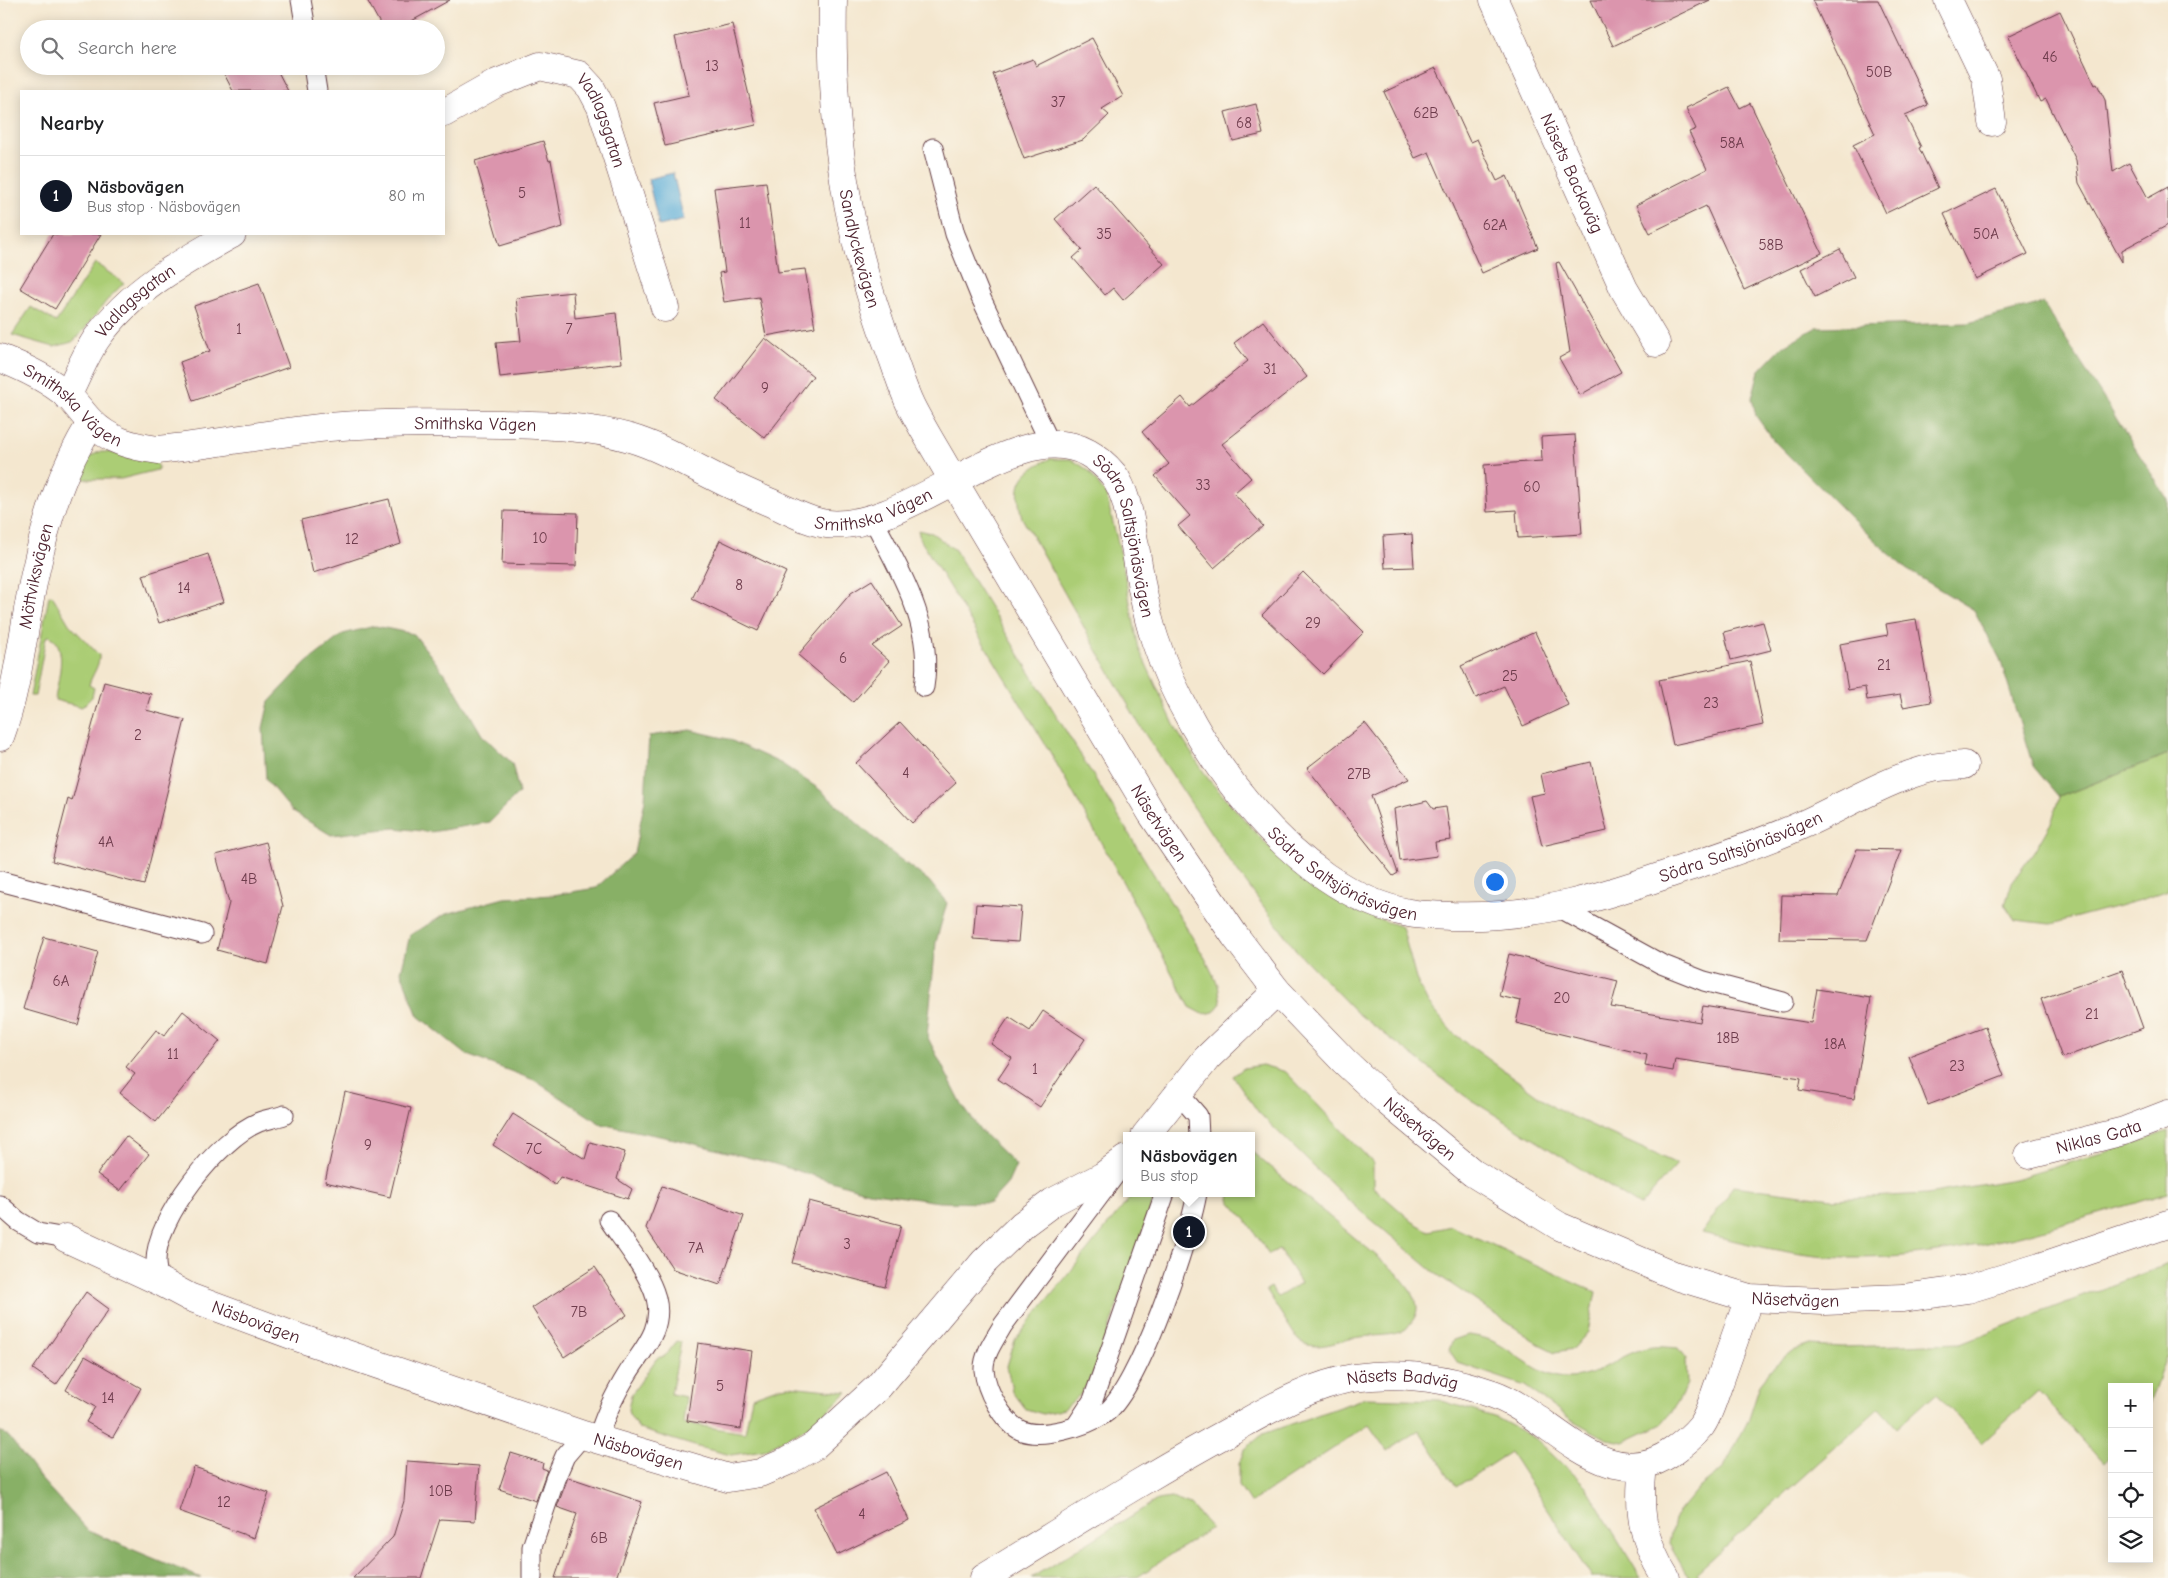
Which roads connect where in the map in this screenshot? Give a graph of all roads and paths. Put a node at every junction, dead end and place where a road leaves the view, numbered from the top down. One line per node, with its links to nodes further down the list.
1 (301, 0): 5 (lane)
2 (833, 0): 18 (street, Sandlyckevägen)
3 (1494, 0): 13 (street, Näsets Backaväg)
4 (1948, 0): 9 (street)
5 (304, 20)
6 (314, 75): 7 (lane)
7 (317, 90)
8 (445, 112): 12 (street, Vadlagsgatan)
9 (1992, 122)
10 (933, 148): 17 (lane)
11 (230, 235): 15 (street, Vadlagsgatan)
12 (665, 308)
13 (1656, 344)
14 (0, 358): 15 (street, Smithska Vägen)
15 (67, 396): 16 (street, Smithska Vägen)
16 (91, 422): 19 (street, Smithska Vägen); 21 (street, Möttviksvägen)
17 (1051, 445): 18 (street, Södra Saltsjönäsvägen); 24 (street, Södra Saltsjönäsvägen)
18 (954, 482): 19 (street, Smithska Vägen); 26 (street, Näsetvägen)
19 (873, 518): 20 (lane)
20 (924, 687)
21 (0, 737)
22 (1964, 766): 24 (street, Södra Saltsjönäsvägen)
23 (0, 882): 25 (lane)
24 (1559, 908): 27 (lane)
25 (202, 934)
26 (1277, 991): 28 (street); 45 (street, Näsetvägen)
27 (1783, 1002)
28 (1178, 1093): 31 (lane); 32 (street)
29 (2168, 1114): 35 (street, Niklas Gata)
30 (284, 1115): 44 (lane)
31 (1198, 1116): 33 (lane); 34 (lane)
32 (1148, 1132)
33 (1191, 1132)
34 (1199, 1132)
35 (2029, 1156)
36 (1123, 1162): 47 (street, Näsbovägen)
37 (1123, 1164): 46 (lane)
38 (1164, 1197): 46 (lane)
39 (1196, 1197): 46 (lane)
40 (0, 1205): 43 (lane)
41 (609, 1220): 47 (lane)
42 (2168, 1224): 45 (street, Näsetvägen)
43 (66, 1238): 44 (street, Näsbovägen)
44 (159, 1281): 47 (street, Näsbovägen)
45 (1749, 1298): 48 (street, Näsets Badväg)
46 (1076, 1426)
47 (590, 1437): 49 (lane)
48 (1644, 1465): 50 (street, Näsets Badväg); 51 (street)
49 (532, 1578)
50 (984, 1578)
51 (1666, 1578)

